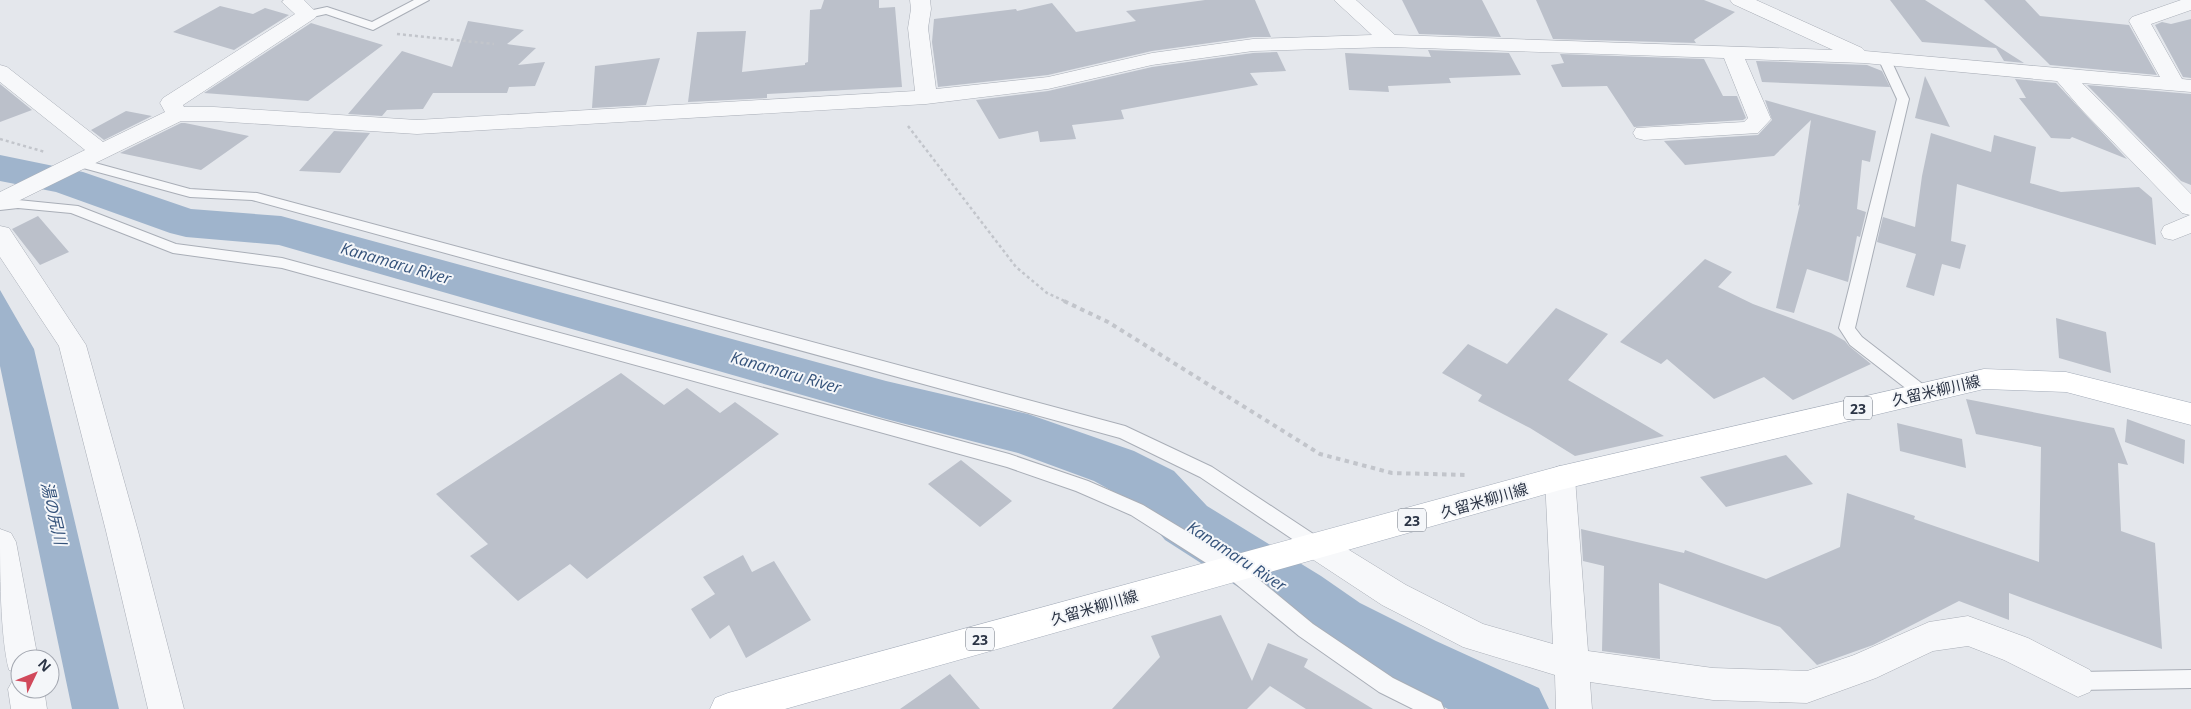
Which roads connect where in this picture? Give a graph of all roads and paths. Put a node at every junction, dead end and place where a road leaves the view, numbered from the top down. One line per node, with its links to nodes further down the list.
1 (423, 0): 7 (lane)
2 (920, 0): 15 (street)
3 (1344, 0): 8 (street)
4 (1740, 0): 11 (street)
5 (2181, 3): 14 (street)
6 (301, 7): 7 (lane); 16 (street)
7 (373, 26): 9 (path)
8 (1390, 41): 10 (street); 15 (street)
9 (494, 44)
10 (1732, 53): 11 (street); 18 (street)
11 (1874, 58): 13 (street); 26 (lane)
12 (0, 70): 20 (street)
13 (2064, 75): 14 (street); 24 (street)
14 (2183, 85)
15 (926, 97): 16 (street)
16 (177, 114): 20 (street)
17 (908, 126): 29 (path)
18 (1644, 133)
19 (0, 139): 21 (path)
20 (100, 151): 21 (street)
21 (72, 165): 22 (street); 31 (lane)
22 (10, 196)
23 (0, 206): 32 (lane)
24 (2191, 208)
25 (0, 234): 37 (street)
26 (1923, 393): 27 (main road, 久留米柳川線 / 23); 28 (main road, 久留米柳川線 / 23)
27 (2191, 414)
28 (1560, 478): 29 (main road, 久留米柳川線 / 23); 34 (street)
29 (1479, 487): 31 (main road, 久留米柳川線 / 23)
30 (0, 542): 33 (street)
31 (1320, 546): 32 (main road, 久留米柳川線 / 23); 34 (street)
32 (1232, 569): 38 (main road, 久留米柳川線 / 23); 39 (lane)
33 (18, 649)
34 (1571, 664): 36 (street); 40 (street)
35 (2191, 679): 36 (lane)
36 (2078, 681)
37 (166, 709)
38 (728, 709)
39 (1434, 709)
40 (1574, 709)

